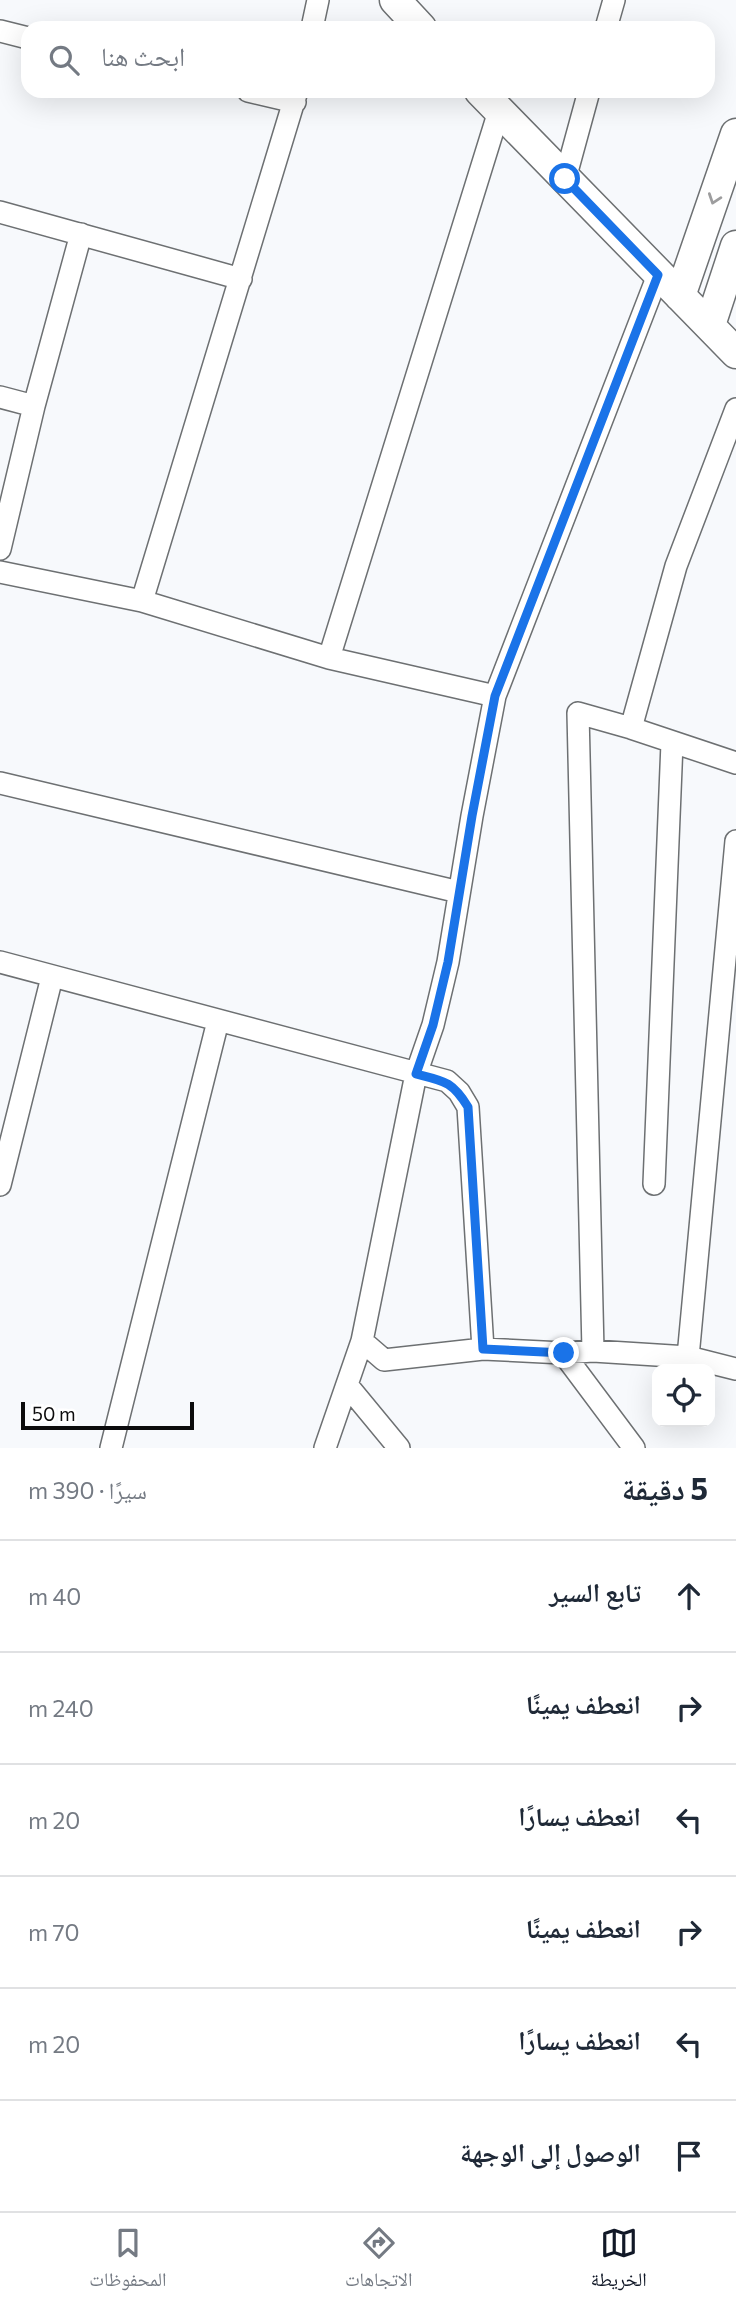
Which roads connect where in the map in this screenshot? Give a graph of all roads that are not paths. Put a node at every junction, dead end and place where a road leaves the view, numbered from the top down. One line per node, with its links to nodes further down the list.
1 (318, 0): 4 (street)
2 (395, 0): 5 (street)
3 (614, 0): 6 (street)
4 (314, 21)
5 (414, 21)
6 (608, 21)
7 (0, 31): 8 (street)
8 (21, 36)
9 (296, 98): 18 (street)
10 (587, 98): 13 (street)
11 (490, 101): 13 (street); 28 (street)
12 (736, 134): 19 (street, one-way to 19)
13 (565, 179): 17 (street)
14 (0, 212): 15 (street)
15 (81, 234): 18 (street); 23 (street)
16 (736, 246): 20 (street)
17 (658, 275): 19 (street); 29 (street)
18 (241, 279): 27 (street)
19 (680, 296): 20 (street)
20 (710, 325): 21 (street)
21 (736, 353)
22 (0, 397): 23 (street)
23 (34, 406): 25 (street)
24 (736, 409): 30 (street)
25 (0, 549)
26 (0, 572): 27 (street)
27 (142, 601): 28 (street)
28 (329, 659): 29 (street)
29 (495, 696): 35 (street)
30 (631, 728): 31 (street); 44 (street)
31 (672, 743): 32 (street); 41 (street)
32 (736, 764)
33 (0, 783): 35 (street)
34 (736, 841): 46 (street)
35 (458, 892): 39 (street)
36 (0, 962): 37 (street)
37 (52, 976): 38 (street); 40 (street)
38 (218, 1021): 39 (street); 49 (street)
39 (416, 1074): 42 (street); 43 (street)
40 (1, 1175)
41 (654, 1184)
42 (362, 1341): 43 (street); 48 (street)
43 (483, 1349): 45 (street)
44 (593, 1351): 45 (street); 46 (street)
45 (564, 1353): 52 (street)
46 (688, 1357): 47 (street)
47 (736, 1369)
48 (347, 1385): 50 (street); 51 (street)
49 (111, 1448)
50 (325, 1448)
51 (399, 1448)
52 (634, 1448)

